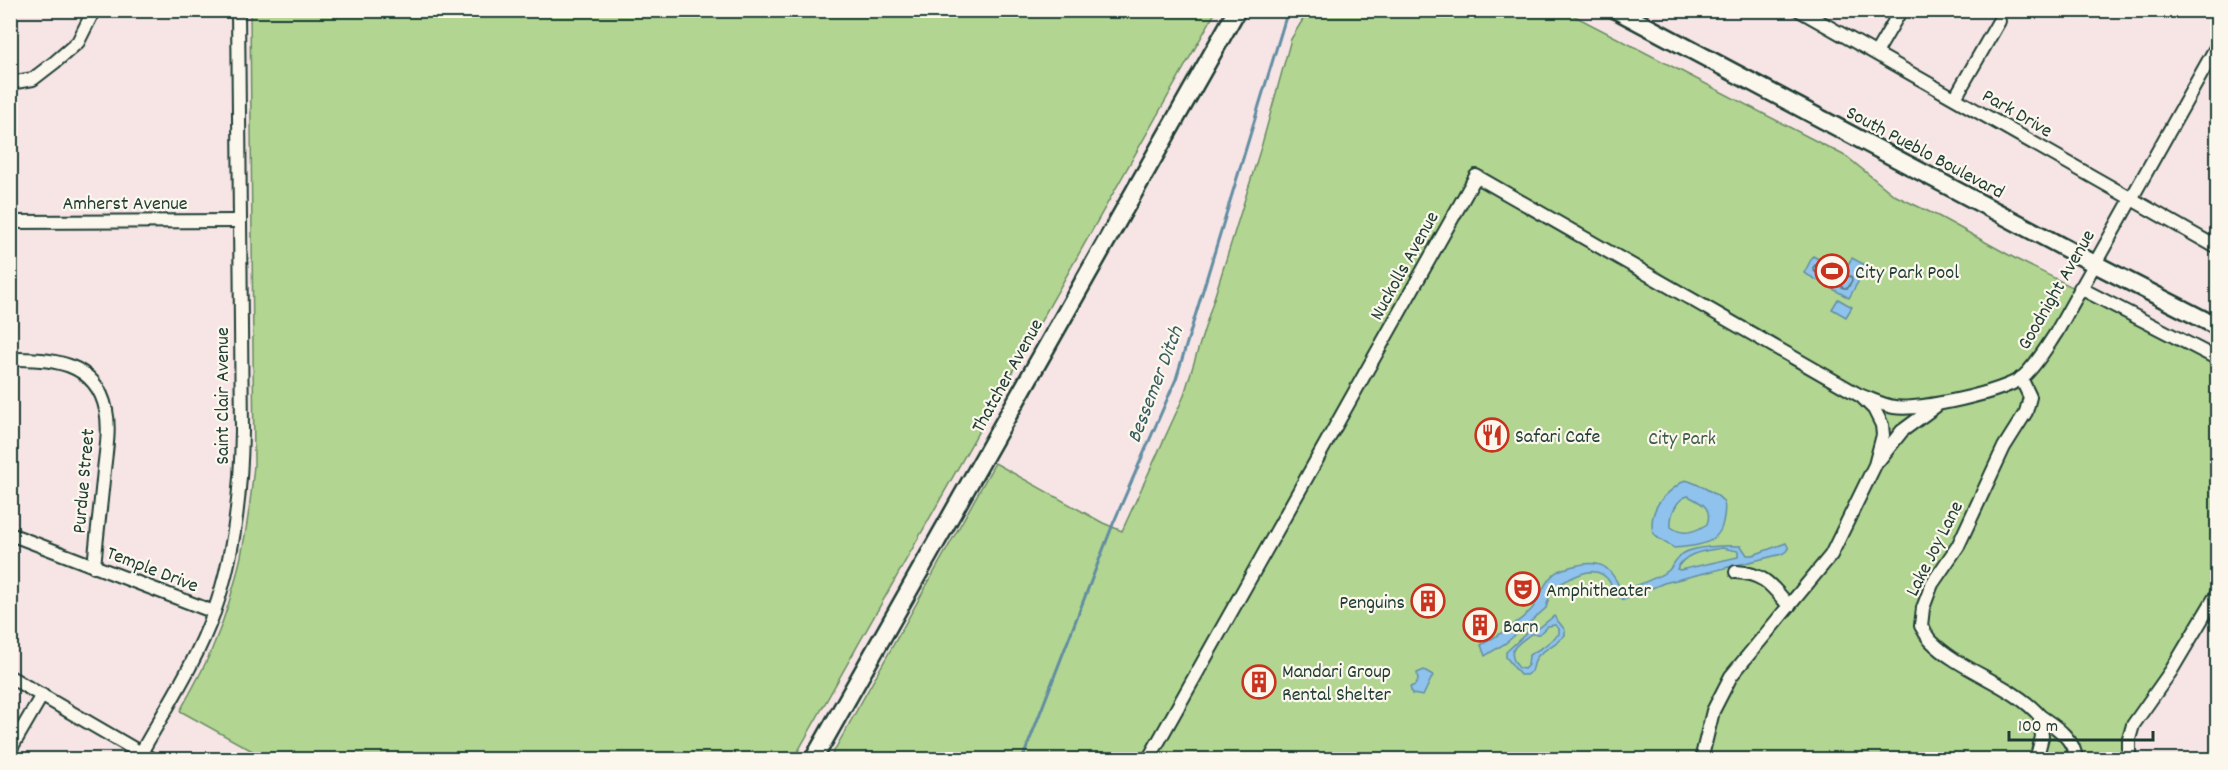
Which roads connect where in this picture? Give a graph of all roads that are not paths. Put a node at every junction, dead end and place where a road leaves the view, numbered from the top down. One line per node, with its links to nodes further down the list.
1 (94, 10): 10 (street)
2 (238, 10): 13 (street, Saint Clair Avenue)
3 (1237, 10): 38 (main road, Thatcher Avenue)
4 (1616, 10): 16 (main road, South Pueblo Boulevard)
5 (1799, 10): 9 (street, Park Drive)
6 (1901, 10): 9 (street)
7 (1999, 21): 11 (street)
8 (2217, 44): 12 (street, Goodnight Avenue)
9 (1876, 53): 11 (street, Park Drive)
10 (10, 83)
11 (1955, 98): 12 (street, Park Drive)
12 (2130, 199): 15 (street, Park Drive); 16 (street, Goodnight Avenue)
13 (240, 221): 14 (street, Amherst Avenue); 30 (street, Saint Clair Avenue)
14 (10, 222)
15 (2217, 248)
16 (2093, 263): 17 (street, Goodnight Avenue); 18 (main road, South Pueblo Boulevard)
17 (2080, 288): 20 (street); 21 (street, Goodnight Avenue)
18 (2217, 327)
19 (10, 358): 26 (street, Purdue Street)
20 (2217, 359)
21 (2021, 378): 23 (street, Goodnight Avenue); 34 (street, Lake Joy Lane)
22 (1860, 394): 23 (street, Goodnight Avenue); 24 (street); 39 (street, Nuckolls Avenue)
23 (1939, 404): 24 (street)
24 (1875, 465): 29 (street)
25 (10, 534): 26 (street, Temple Drive)
26 (94, 567): 30 (street, Temple Drive)
27 (1736, 572): 29 (street)
28 (2217, 591): 31 (street)
29 (1789, 606): 40 (street)
30 (214, 612): 36 (street, Saint Clair Avenue)
31 (2213, 612): 43 (street)
32 (10, 677): 33 (street)
33 (42, 695): 35 (street); 36 (street)
34 (2040, 716): 41 (street); 42 (street)
35 (10, 750)
36 (139, 756): 37 (street)
37 (153, 759)
38 (813, 759)
39 (1148, 759)
40 (1701, 759)
41 (2036, 759)
42 (2076, 759)
43 (2129, 759)

